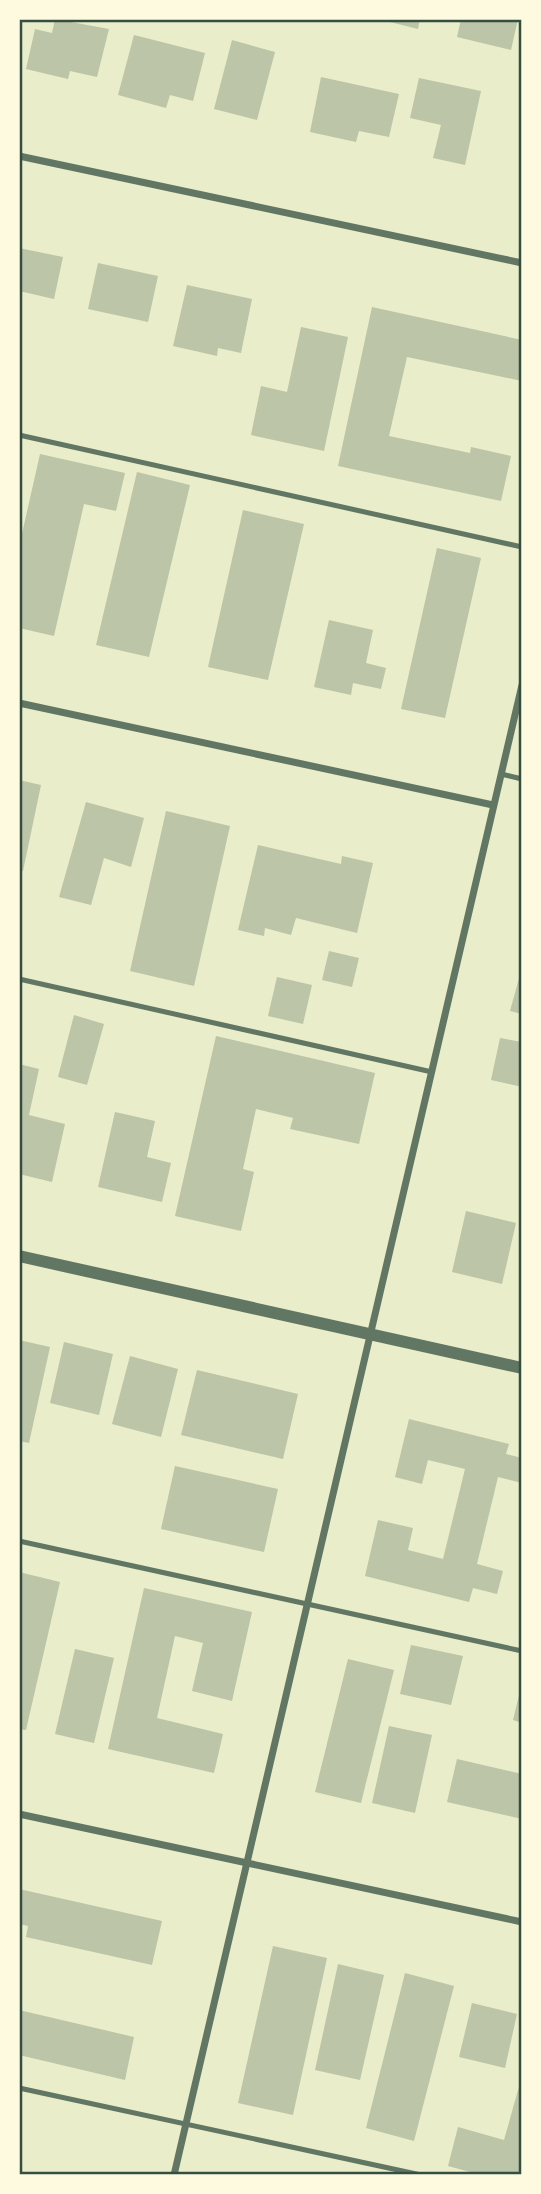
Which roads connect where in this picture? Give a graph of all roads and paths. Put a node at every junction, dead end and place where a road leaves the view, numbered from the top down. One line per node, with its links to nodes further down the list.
1 (19, 156): 2 (street)
2 (522, 263)
3 (19, 435): 4 (lane)
4 (522, 547)
5 (522, 685): 7 (street)
6 (19, 703): 9 (street)
7 (501, 774): 8 (lane); 9 (street)
8 (522, 779)
9 (493, 805): 11 (street)
10 (19, 979): 11 (lane)
11 (432, 1072): 13 (street)
12 (19, 1255): 13 (street)
13 (372, 1332): 14 (street); 16 (street)
14 (522, 1368)
15 (19, 1541): 16 (lane)
16 (308, 1604): 17 (lane); 19 (street)
17 (522, 1651)
18 (19, 1814): 19 (street)
19 (248, 1864): 20 (street); 22 (street)
20 (522, 1922)
21 (19, 2088): 22 (lane)
22 (187, 2123): 23 (street); 24 (lane)
23 (174, 2175)
24 (421, 2175)

